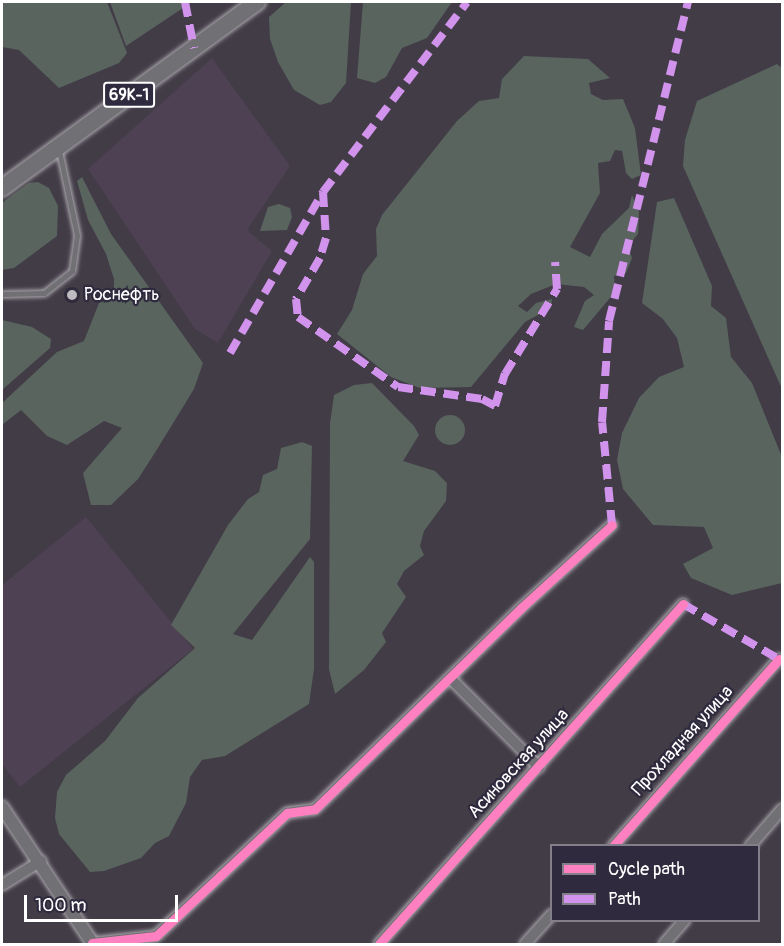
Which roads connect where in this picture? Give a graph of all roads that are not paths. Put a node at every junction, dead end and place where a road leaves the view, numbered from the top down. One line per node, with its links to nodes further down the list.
1 (256, 2): 2 (main road, 69К-1)
2 (58, 148): 3 (main road, 69К-1); 4 (lane)
3 (2, 188)
4 (2, 294)
5 (612, 525): 8 (street)
6 (683, 604): 9 (street, Асиновская улица)
7 (779, 659): 12 (street, Прохладная улица)
8 (450, 678): 9 (street); 18 (street)
9 (539, 767): 19 (street, Асиновская улица)
10 (2, 807): 14 (street)
11 (783, 809): 13 (street)
12 (615, 844)
13 (752, 844)
14 (41, 861): 15 (street); 18 (street)
15 (2, 885)
16 (550, 917): 20 (street)
17 (684, 922): 21 (street)
18 (92, 944)
19 (379, 945)
20 (525, 945)
21 (664, 945)

